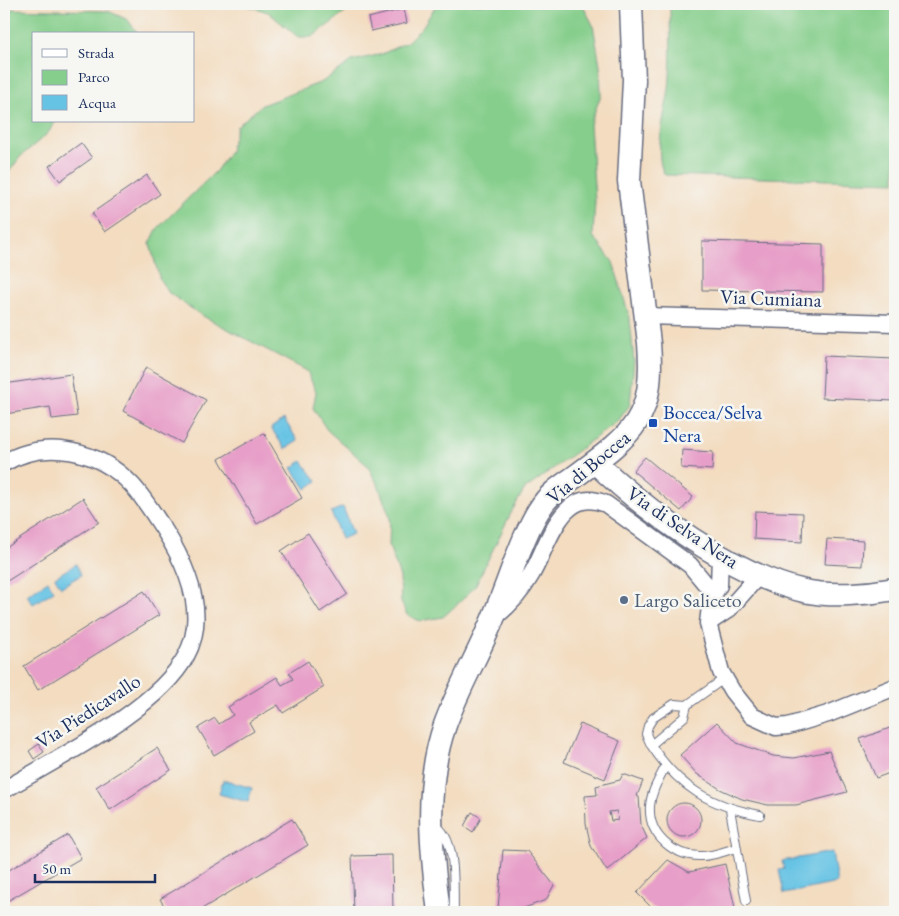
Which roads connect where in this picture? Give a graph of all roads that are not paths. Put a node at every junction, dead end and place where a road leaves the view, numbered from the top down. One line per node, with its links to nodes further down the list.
1 (631, 4): 2 (main road, Via di Boccea)
2 (645, 316): 3 (street, Via Cumiana); 4 (main road, Via di Boccea)
3 (895, 323)
4 (595, 462): 6 (main road, Via di Selva Nera); 10 (main road, Via di Boccea)
5 (4, 463): 17 (street, Via Piedicavallo)
6 (720, 556): 7 (main road, Via di Selva Nera); 9 (street)
7 (759, 575): 8 (main road, Via di Selva Nera); 11 (street)
8 (895, 589)
9 (714, 594): 10 (street); 11 (street)
10 (493, 619): 20 (main road, Via di Boccea)
11 (708, 624): 12 (street)
12 (724, 678): 13 (street); 14 (lane)
13 (895, 687)
14 (687, 705): 15 (lane); 15 (lane)
15 (651, 745): 16 (lane)
16 (665, 767): 18 (lane); 21 (lane)
17 (4, 790)
18 (730, 809): 19 (lane); 21 (lane)
19 (760, 815)
20 (431, 822): 23 (main road, Via di Boccea); 24 (lane)
21 (736, 848): 22 (lane)
22 (746, 901)
23 (439, 912)
24 (454, 912)

